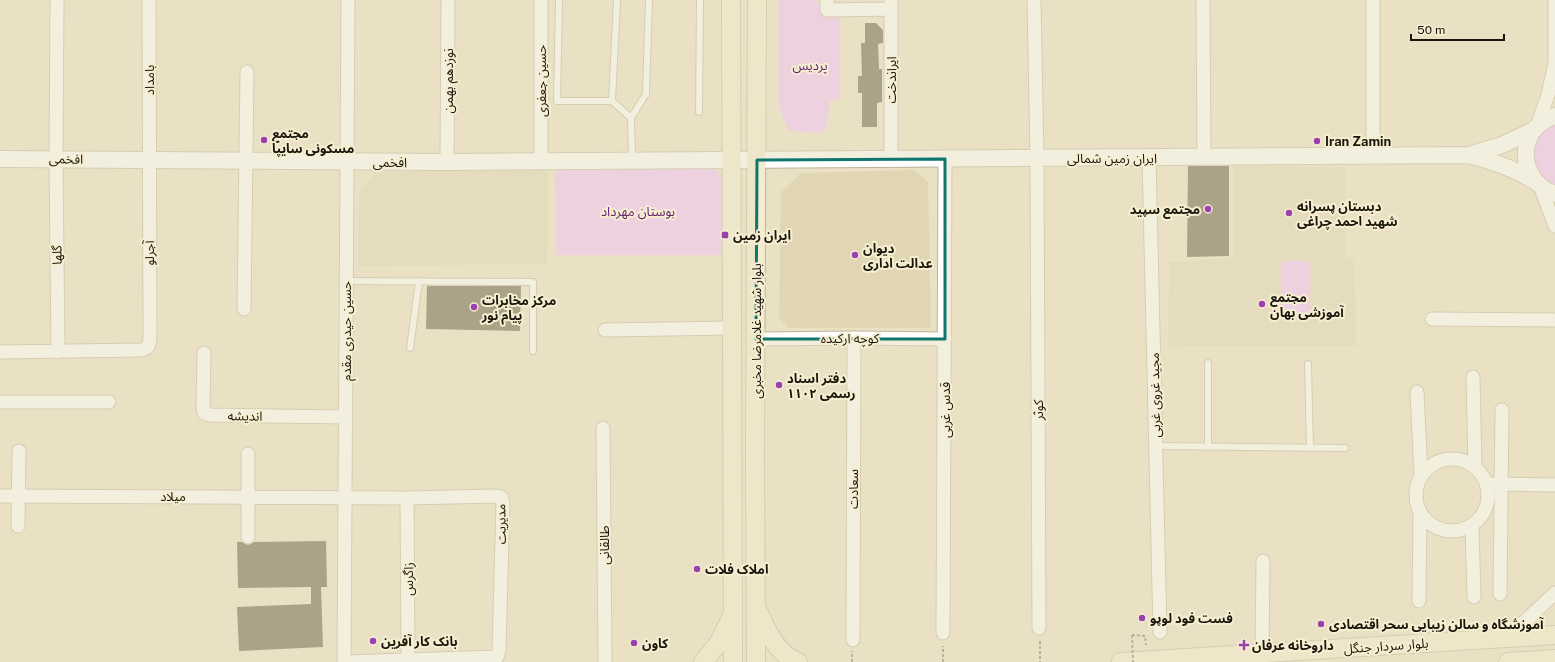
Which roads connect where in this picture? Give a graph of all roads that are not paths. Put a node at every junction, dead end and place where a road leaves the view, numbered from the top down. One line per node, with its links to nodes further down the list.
1 (57, 0): 31 (street, گلها)
2 (149, 0): 34 (street, بامداد)
3 (348, 0): 39 (street, حسین حیدری مقدم)
4 (448, 0): 40 (street, نوزدهم بهمن)
5 (541, 0): 41 (street, حسین جعفری)
6 (559, 0): 20 (lane)
7 (617, 0): 20 (lane)
8 (649, 0): 23 (lane)
9 (700, 0): 21 (lane)
10 (731, 0): 35 (main road, بلوار شهید غلامرضا مخبری)
11 (757, 0): 36 (main road, بلوار شهید غلامرضا مخبری)
12 (827, 0): 17 (street)
13 (1034, 0): 29 (street, کوثر)
14 (1203, 0): 27 (street)
15 (1373, 0): 26 (street)
16 (1555, 0): 18 (street)
17 (891, 4): 32 (street, ایراندخت)
18 (1555, 63): 24 (street)
19 (247, 72): 37 (street)
20 (612, 101): 23 (lane)
21 (699, 112)
22 (1555, 116): 24 (street, ایران زمین شمالی)
23 (631, 118): 38 (lane)
24 (1536, 128): 25 (street, ایران زمین شمالی); 42 (street)
25 (1468, 155): 26 (street, ایران زمین شمالی); 42 (street, ایران زمین شمالی)
26 (1373, 156): 27 (street, ایران زمین شمالی)
27 (1204, 157): 30 (street, ایران زمین شمالی)
28 (0, 158): 31 (street, افخمی)
29 (1037, 158): 30 (street, ایران زمین شمالی); 33 (street, ایران زمین شمالی); 96 (street, کوثر)
30 (1149, 158): 69 (street, مجید غروی غربی)
31 (56, 159): 34 (street, افخمی); 58 (street, گلها)
32 (891, 159): 33 (street, ایران زمین شمالی); 36 (street, ایران زمین شمالی)
33 (945, 159): 54 (street, قدس غربی)
34 (149, 160): 37 (street, افخمی); 58 (street, آجرلو)
35 (731, 160): 36 (street, ایران زمین شمالی); 38 (street, افخمی); 50 (main road, بلوار شهید غلامرضا مخبری)
36 (757, 160): 53 (main road, بلوار شهید غلامرضا مخبری)
37 (246, 161): 39 (street, افخمی); 47 (street)
38 (632, 161): 41 (street, افخمی)
39 (347, 162): 40 (street, افخمی); 45 (street, حسین حیدری مقدم)
40 (447, 162): 41 (street, افخمی)
41 (541, 162)
42 (1538, 184): 43 (street, ایران زمین شمالی); 44 (street)
43 (1555, 194)
44 (1555, 226)
45 (345, 281): 46 (lane); 67 (street, حسین حیدری مقدم)
46 (420, 281): 55 (lane); 56 (lane)
47 (244, 309)
48 (1432, 319): 49 (street)
49 (1555, 320)
50 (732, 328): 51 (street); 95 (main road, بلوار شهید غلامرضا مخبری)
51 (605, 330)
52 (854, 338): 53 (street, کوچه ارکیده); 54 (street, کوچه ارکیده); 101 (street, سعادت)
53 (756, 339): 94 (main road, بلوار شهید غلامرضا مخبری)
54 (945, 339): 98 (street, قدس غربی)
55 (410, 348)
56 (533, 350)
57 (0, 352): 58 (street)
58 (58, 352)
59 (204, 353): 67 (street, اندیشه)
60 (1208, 363): 70 (lane)
61 (1308, 364): 71 (lane)
62 (1472, 377): 75 (street)
63 (1417, 392): 76 (street)
64 (0, 402): 65 (street)
65 (109, 402)
66 (1502, 410): 78 (street)
67 (346, 417): 83 (street, حسین حیدری مقدم)
68 (603, 428): 106 (street, طالقانی)
69 (1156, 446): 70 (lane); 97 (street, مجید غروی غربی)
70 (1208, 447): 71 (lane)
71 (1310, 448): 72 (lane)
72 (1345, 448)
73 (19, 451): 81 (street)
74 (248, 454): 82 (street)
75 (1476, 468): 76 (street); 77 (street)
76 (1421, 475): 85 (street)
77 (1486, 484): 78 (street); 87 (street)
78 (1501, 484): 79 (street); 91 (street)
79 (1555, 485)
80 (0, 496): 81 (street, میلاد)
81 (19, 496): 82 (street, میلاد); 86 (street)
82 (248, 496): 83 (street, میلاد); 88 (street)
83 (345, 496): 84 (street, مدیریت); 105 (street, حسین حیدری مقدم)
84 (408, 498): 104 (street, زاگرس); 104 (street, مدیریت)
85 (1420, 514): 87 (street); 93 (street)
86 (18, 526)
87 (1472, 526): 92 (street)
88 (248, 537)
89 (1263, 561): 102 (street)
90 (1555, 593): 100 (street)
91 (1500, 594)
92 (1474, 597)
93 (1419, 601)
94 (755, 603): 109 (main road, بلوار شهید غلامرضا مخبری); 110 (main road)
95 (733, 616): 107 (main road); 108 (main road, بلوار شهید غلامرضا مخبری)
96 (1039, 628)
97 (1160, 632)
98 (943, 633)
99 (1555, 635): 100 (main road, بلوار سردار جنگل)
100 (1507, 638): 102 (main road, بلوار سردار جنگل)
101 (852, 640)
102 (1262, 654): 111 (main road, بلوار سردار جنگل)
103 (1555, 659): 112 (main road)
104 (408, 660): 105 (street)
105 (345, 662)
106 (606, 662)
107 (703, 662)
108 (733, 662)
109 (756, 662)
110 (798, 662)
111 (1121, 662)
112 (1508, 662)

